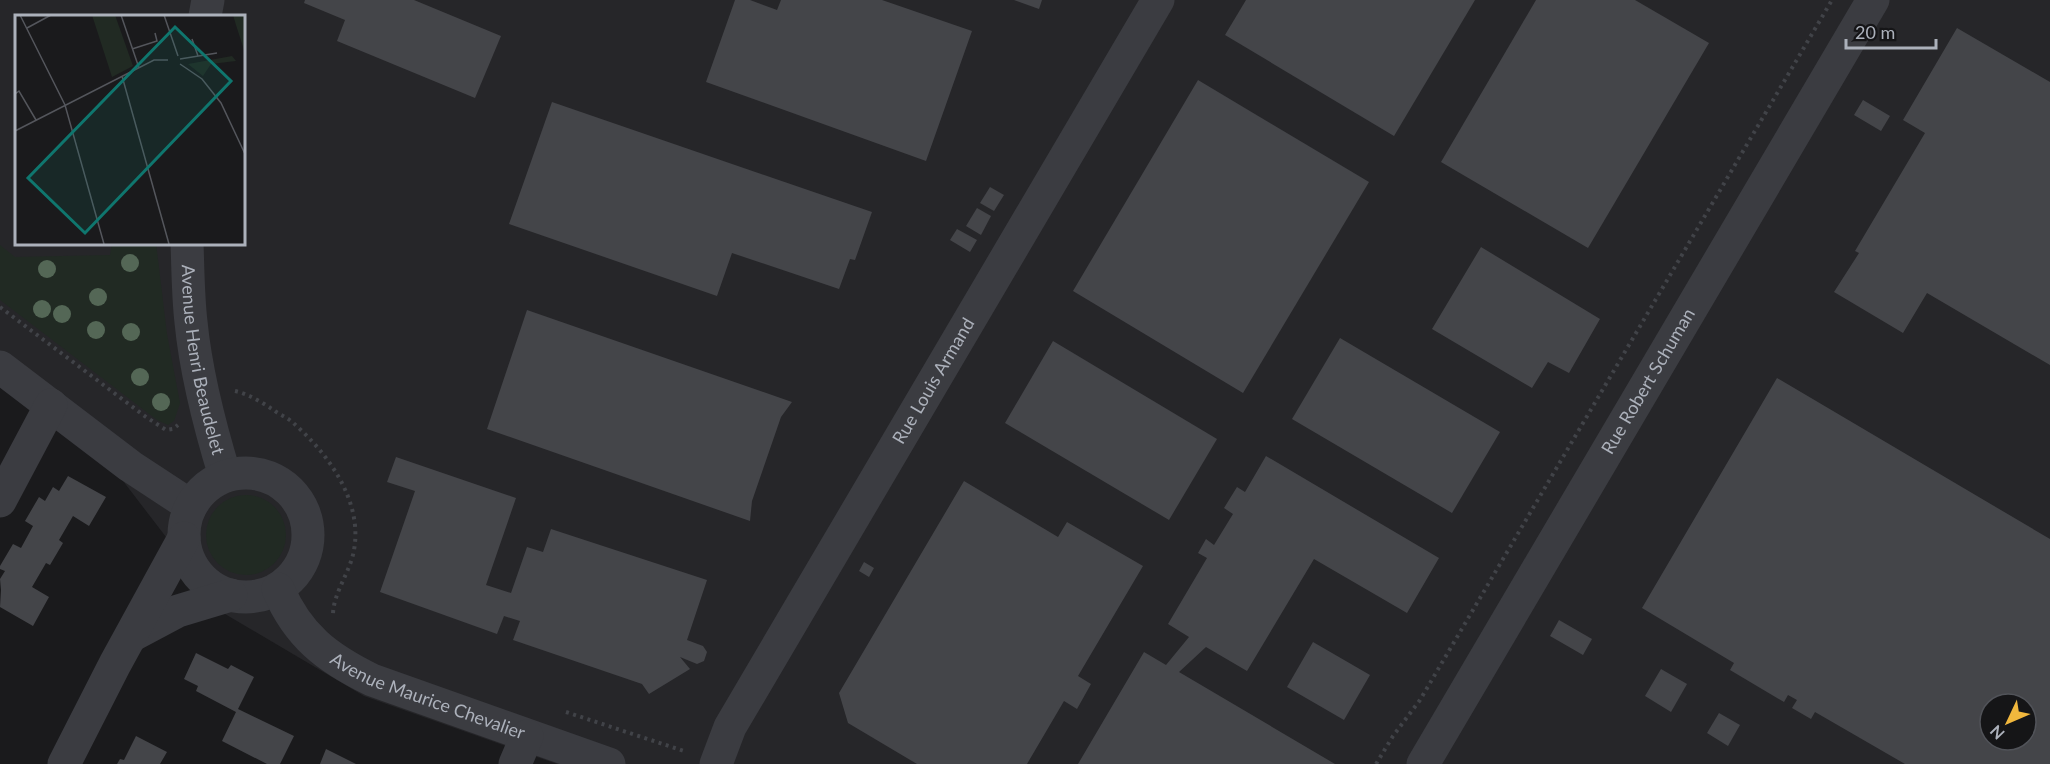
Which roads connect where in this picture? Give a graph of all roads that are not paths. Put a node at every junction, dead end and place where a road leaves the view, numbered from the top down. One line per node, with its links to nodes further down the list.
1 (208, 0): 4 (street)
2 (1158, 0): 16 (street, Rue Louis Armand)
3 (1873, 0): 19 (street, Rue Robert Schuman)
4 (205, 15)
5 (187, 244): 8 (street, Avenue Henri Beaudelet)
6 (0, 367): 7 (street)
7 (51, 405): 9 (street); 10 (street)
8 (225, 476): 10 (street); 12 (street)
9 (0, 501)
10 (191, 507): 11 (street)
11 (184, 538): 13 (street); 14 (street)
12 (278, 589): 13 (street); 15 (street, Avenue Maurice Chevalier)
13 (231, 595): 14 (street)
14 (131, 636): 17 (street)
15 (521, 750): 18 (street, Avenue Maurice Chevalier)
16 (716, 763)
17 (64, 764)
18 (609, 764)
19 (1423, 764)

